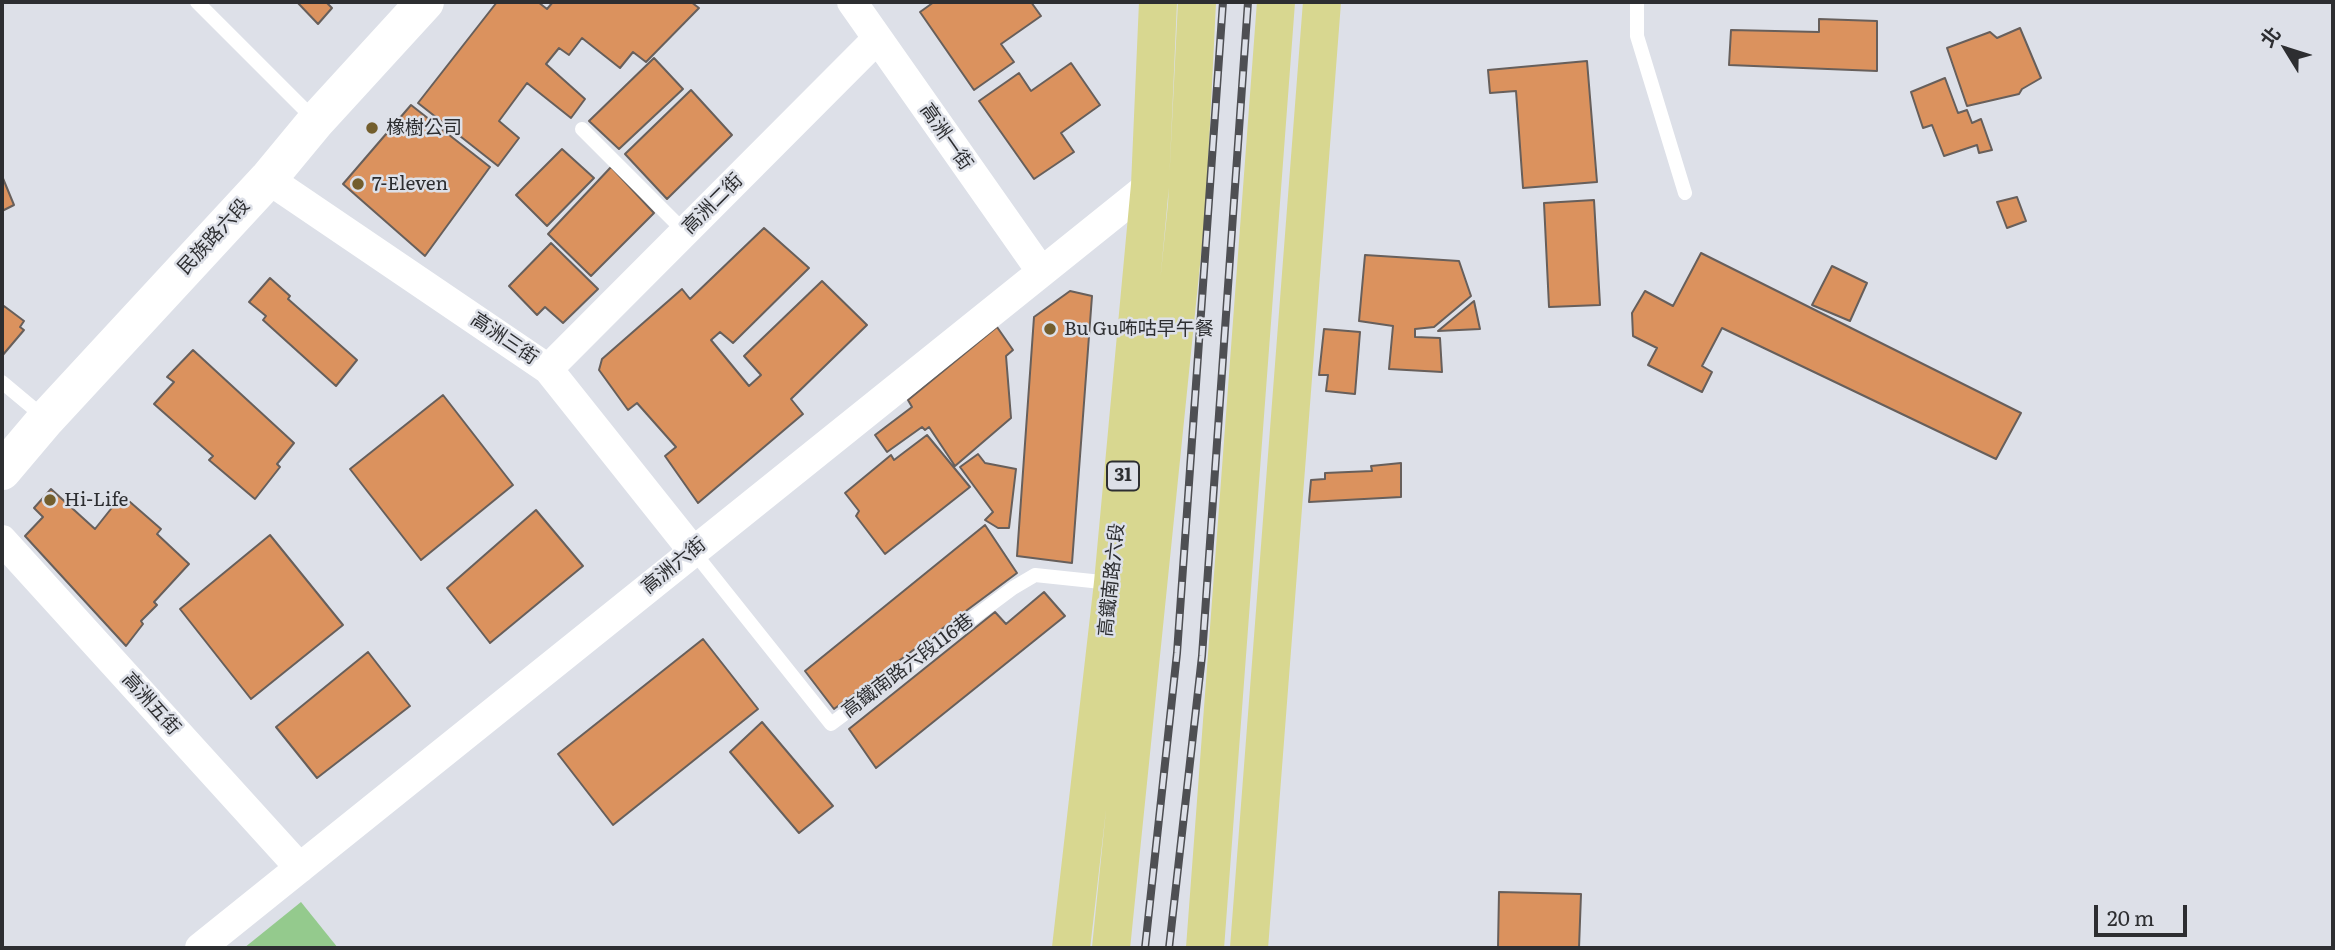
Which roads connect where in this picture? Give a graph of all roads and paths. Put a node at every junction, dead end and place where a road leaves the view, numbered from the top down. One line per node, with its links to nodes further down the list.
1 (198, 2): 10 (lane)
2 (425, 2): 10 (main road, 民族路六段)
3 (852, 2): 9 (street, 高洲一街)
4 (1158, 2): 13 (main road, 高鐵南路六段 / 31)
5 (1197, 2): 27 (main road, 高鐵南路六段 / 31)
6 (1276, 2): 28 (main road)
7 (1322, 2): 29 (main road)
8 (1637, 2): 14 (lane)
9 (877, 39): 15 (street, 高洲二街); 16 (street, 高洲一街)
10 (316, 121): 12 (main road, 民族路六段)
11 (582, 129): 15 (lane)
12 (268, 179): 17 (street, 高洲三街); 19 (main road, 民族路六段)
13 (1150, 185): 16 (street, 高洲六街); 23 (main road, 高鐵南路六段 / 31)
14 (1685, 192)
15 (685, 232): 17 (street, 高洲二街)
16 (1041, 271): 22 (street, 高洲六街)
17 (548, 369): 22 (street, 高洲三街)
18 (2, 383): 19 (lane)
19 (46, 419): 20 (main road, 民族路六段)
20 (2, 471)
21 (2, 540): 24 (street, 高洲五街)
22 (693, 551): 23 (lane, 高鐵南路六段116巷); 24 (street, 高洲六街)
23 (1112, 583): 26 (main road, 高鐵南路六段 / 31)
24 (300, 868): 25 (street, 高洲六街)
25 (200, 948)
26 (1071, 948)
27 (1111, 948)
28 (1205, 948)
29 (1249, 948)

